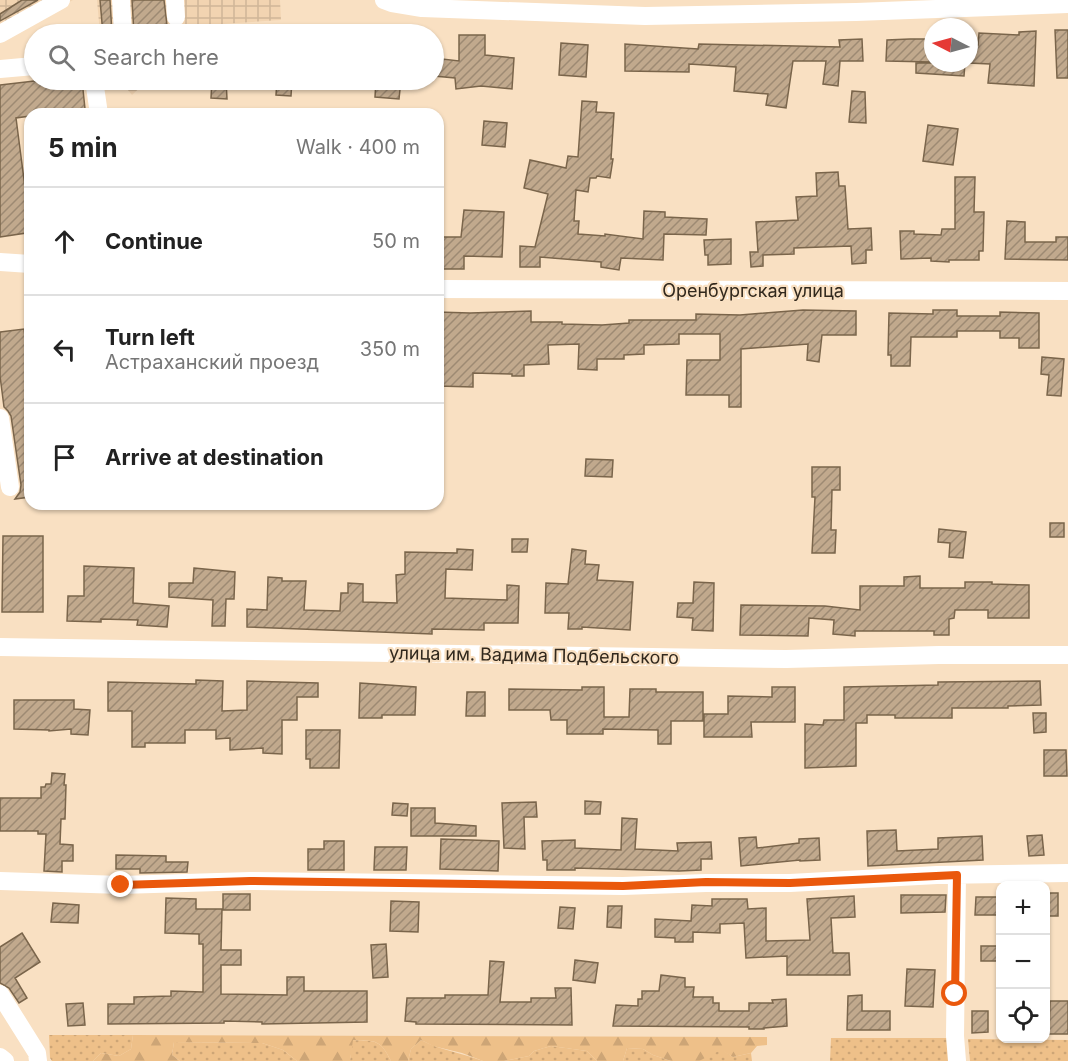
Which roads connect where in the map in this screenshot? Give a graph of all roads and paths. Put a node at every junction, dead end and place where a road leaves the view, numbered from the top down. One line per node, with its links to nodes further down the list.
1 (121, 0): 5 (street)
2 (384, 0): 4 (street)
3 (56, 1): 6 (street)
4 (1068, 4)
5 (122, 24)
6 (0, 34)
7 (24, 67): 8 (street)
8 (0, 69)
9 (95, 90): 10 (street)
10 (98, 108)
11 (0, 262): 12 (street)
12 (24, 264)
13 (444, 289): 14 (street, Оренбургская улица)
14 (1068, 291)
15 (0, 418): 16 (street)
16 (10, 487)
17 (0, 647): 18 (street, улица им. Вадима Подбельского)
18 (1068, 655)
19 (1068, 873): 20 (street)
20 (957, 875): 21 (street); 26 (street)
21 (0, 880)
22 (0, 994): 25 (street)
23 (0, 1057): 24 (street)
24 (5, 1061)
25 (39, 1061)
26 (957, 1061)

